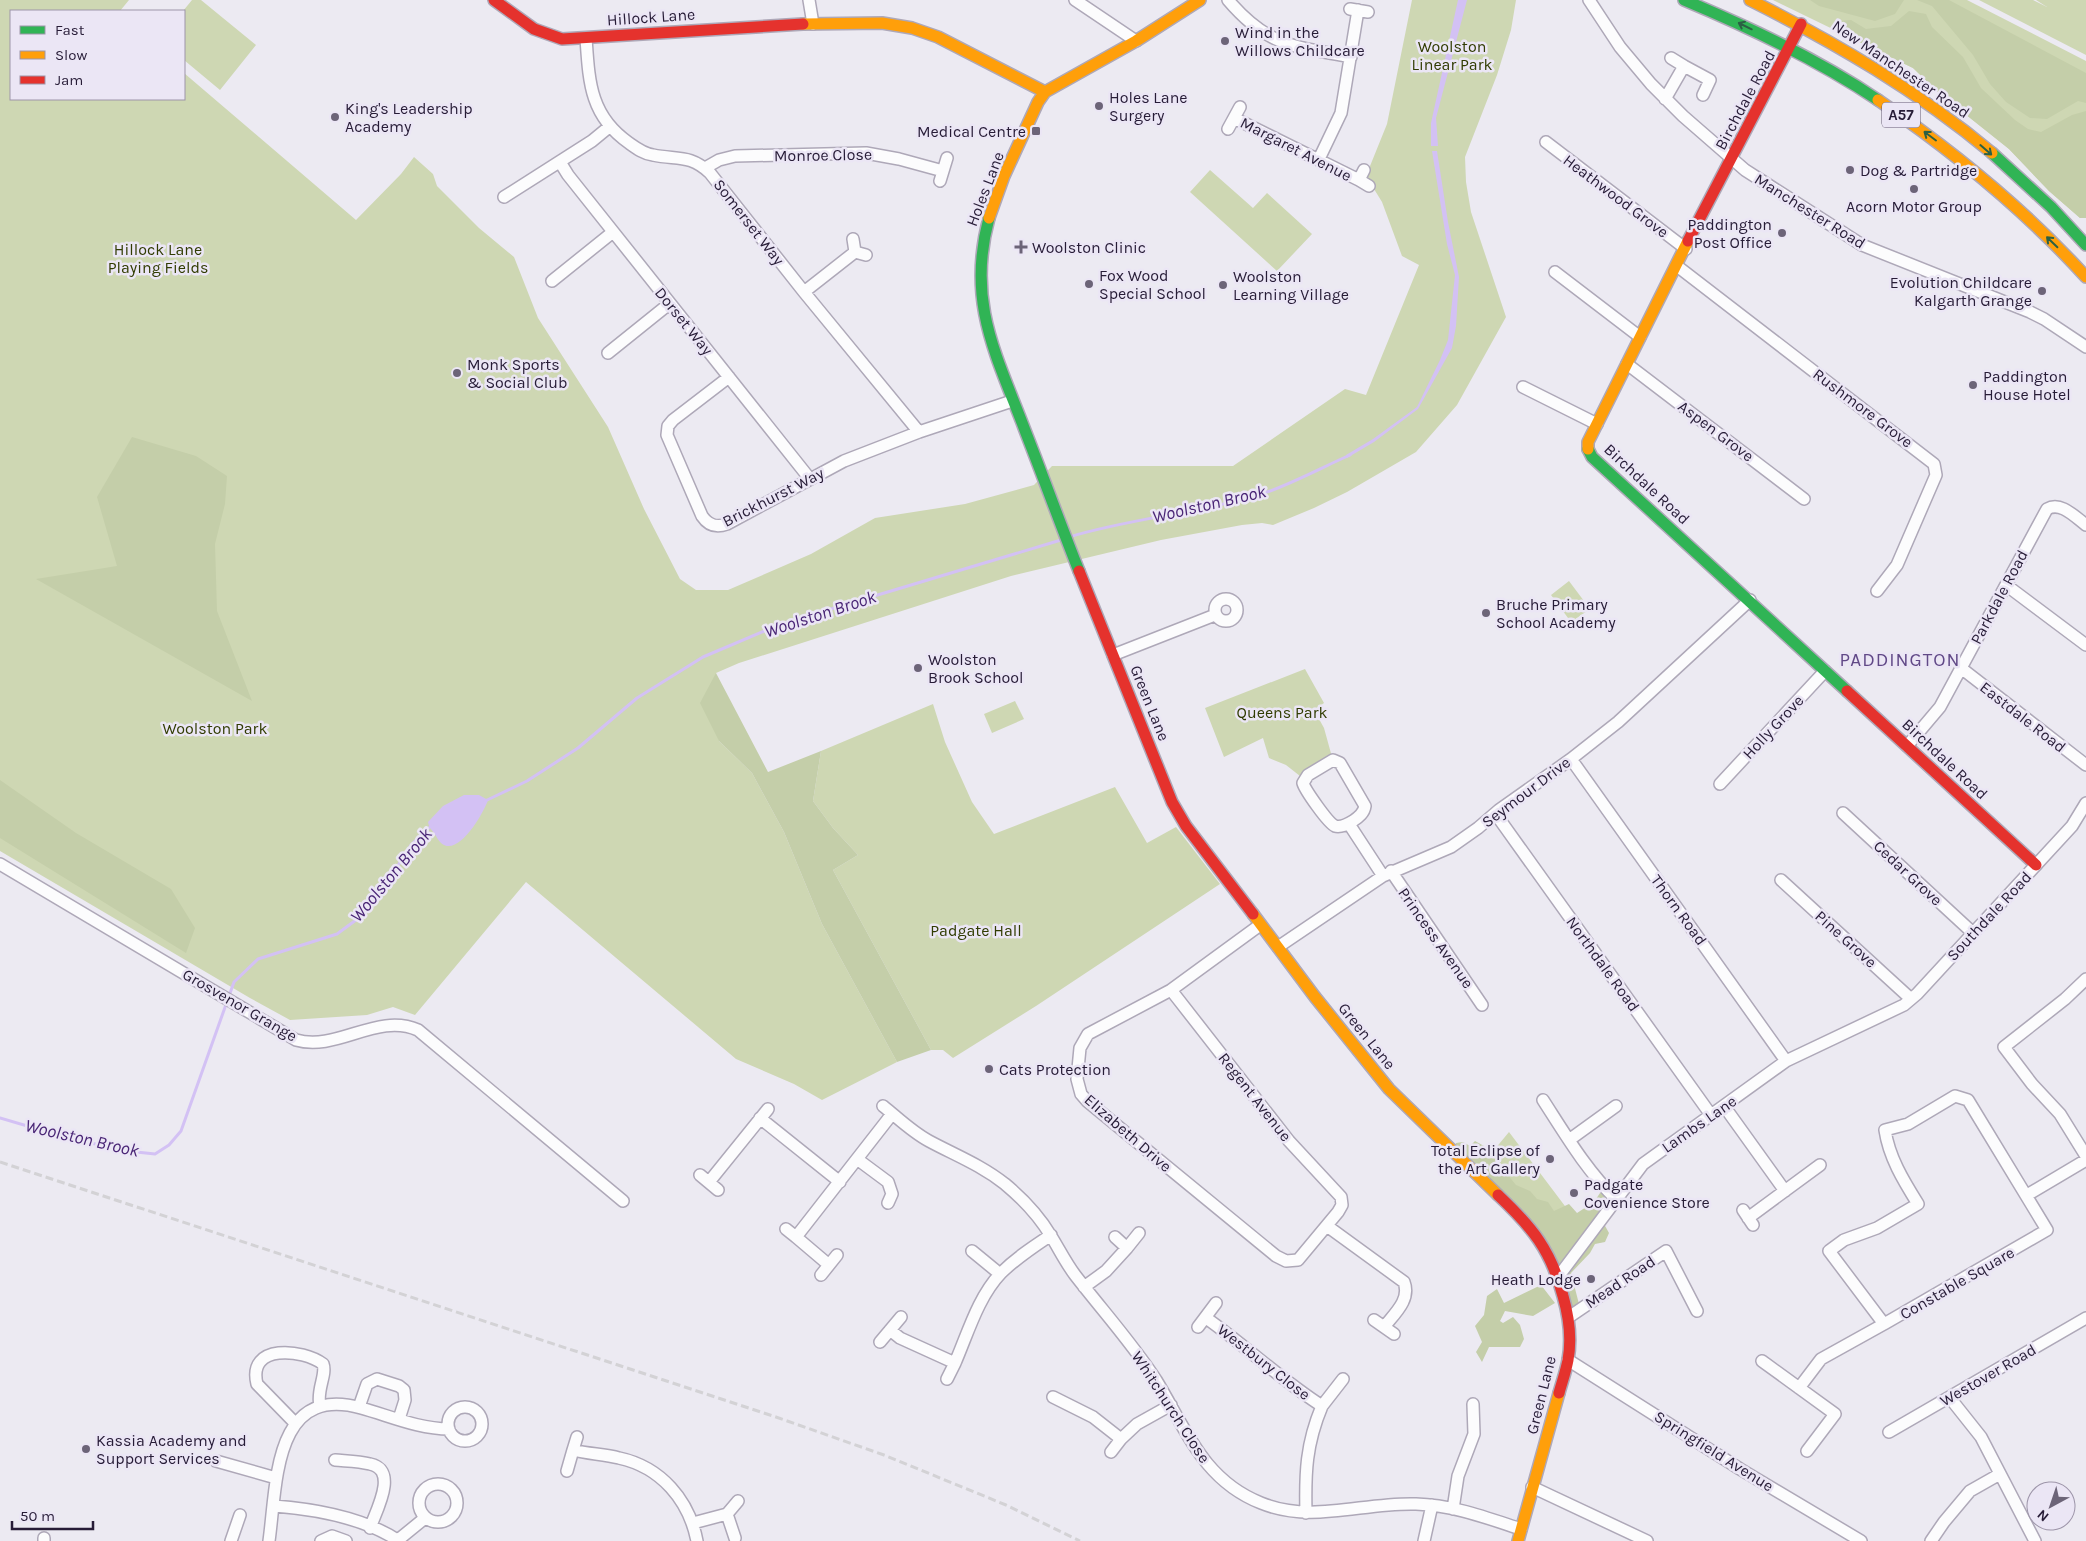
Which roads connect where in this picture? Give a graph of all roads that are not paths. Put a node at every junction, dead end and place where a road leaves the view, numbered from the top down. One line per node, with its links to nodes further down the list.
1 (494, 0): 12 (street, Hillock Lane)
2 (809, 0): 10 (street)
3 (1075, 0): 13 (street)
4 (1200, 0): 13 (street, Holes Lane)
5 (1228, 0): 15 (street)
6 (1589, 0): 20 (street, Manchester Road)
7 (1684, 0): 14 (street, A57, one-way to 7)
8 (1750, 0): 11 (street, New Manchester Road / A57)
9 (1359, 10): 15 (street)
10 (813, 24): 12 (street, Hillock Lane); 18 (street, Hillock Lane)
11 (1802, 24): 14 (street, Birchdale Road); 35 (street, New Manchester Road / A57, one-way to 35)
12 (586, 38): 23 (street, Somerset Way)
13 (1136, 41): 18 (street, Holes Lane)
14 (1790, 48): 28 (street, Birchdale Road); 39 (street, A57, one-way to 14)
15 (1351, 57): 27 (street)
16 (1670, 58): 17 (street)
17 (1684, 66): 19 (street); 20 (street)
18 (1045, 92): 49 (street, Holes Lane)
19 (1702, 95)
20 (1665, 99): 28 (street, Manchester Road)
21 (1240, 107): 22 (street, Margaret Avenue)
22 (1234, 118): 24 (street, Margaret Avenue); 27 (street, Margaret Avenue)
23 (609, 127): 29 (street); 30 (street, Somerset Way)
24 (1228, 130)
25 (1546, 142): 36 (street, Heathwood Grove)
26 (946, 158): 30 (street, Monroe Close)
27 (1319, 160): 31 (street, Margaret Avenue)
28 (1732, 160): 36 (street, Birchdale Road); 44 (street, Manchester Road)
29 (560, 162): 32 (street); 33 (street, Dorset Way)
30 (705, 168): 41 (street, Somerset Way)
31 (1364, 179)
32 (504, 197)
33 (613, 232): 40 (street); 42 (street, Dorset Way)
34 (853, 239): 41 (street)
35 (2086, 245)
36 (1686, 249): 37 (street, Birchdale Road)
37 (1677, 266): 43 (street, Birchdale Road); 57 (street, Rushmore Grove)
38 (1555, 272): 43 (street)
39 (2086, 277)
40 (552, 281)
41 (804, 292): 51 (street, Somerset Way)
42 (669, 304): 45 (street); 47 (street, Dorset Way)
43 (1640, 337): 46 (street, Birchdale Road)
44 (2086, 347)
45 (608, 353)
46 (1628, 364): 50 (street, Birchdale Road); 53 (street, Aspen Grove)
47 (729, 377): 52 (street, Dorset Way); 52 (street, Brickhurst Way)
48 (1523, 387): 50 (street)
49 (1012, 401): 51 (street, Brickhurst Way); 55 (street, Holes Lane)
50 (1597, 424): 58 (street, Birchdale Road)
51 (919, 432): 52 (street, Brickhurst Way)
52 (810, 479)
53 (1804, 499)
54 (2086, 525): 56 (street, Parkdale Road)
55 (1062, 529): 61 (street, Green Lane)
56 (2006, 585): 60 (street); 62 (street, Parkdale Road)
57 (1877, 591)
58 (1750, 600): 63 (street, Birchdale Road); 65 (street, Seymour Drive)
59 (1215, 615): 61 (street)
60 (2086, 645)
61 (1113, 655): 76 (street, Green Lane)
62 (1961, 668): 64 (street, Parkdale Road); 66 (street, Eastdale Road)
63 (1825, 670): 64 (street, Birchdale Road); 67 (street, Holly Grove)
64 (1907, 746): 73 (street, Birchdale Road)
65 (1571, 759): 70 (street, Seymour Drive); 84 (street, Thorn Road)
66 (2086, 765)
67 (1720, 784)
68 (2086, 803): 73 (street, Southdale Road)
69 (1843, 813): 77 (street, Cedar Grove)
70 (1494, 815): 74 (street, Seymour Drive); 90 (street, Northdale Road)
71 (1349, 824): 71 (street); 74 (street, Princess Avenue)
72 (0, 864): 100 (street, Grosvenor Grange)
73 (2036, 865): 77 (street, Southdale Road)
74 (1387, 873): 78 (street, Seymour Drive); 82 (street, Princess Avenue)
75 (1780, 880): 81 (street, Pine Grove)
76 (1260, 925): 78 (street, Green Lane); 80 (street, Elizabeth Drive)
77 (1973, 933): 81 (street, Southdale Road)
78 (1278, 947): 115 (street, Green Lane)
79 (2086, 979): 92 (street)
80 (1171, 990): 103 (street, Regent Avenue); 103 (street, Elizabeth Drive)
81 (1911, 999): 83 (street, Southdale Road)
82 (1482, 1005)
83 (1880, 1016): 84 (street, Lambs Lane)
84 (1786, 1061): 88 (street, Lambs Lane)
85 (1543, 1100): 91 (street)
86 (883, 1106): 89 (street, Whitchurch Close)
87 (1616, 1106): 91 (street)
88 (1724, 1106): 90 (street, Lambs Lane); 97 (street)
89 (892, 1114): 93 (street); 106 (street, Whitchurch Close)
90 (1711, 1115): 99 (street, Lambs Lane)
91 (1569, 1140): 99 (street)
92 (2086, 1158): 98 (street)
93 (857, 1159): 96 (street); 101 (street)
94 (1821, 1166): 97 (street)
95 (709, 1182): 96 (street)
96 (840, 1182): 107 (street)
97 (1785, 1191): 102 (street)
98 (2026, 1196): 124 (street, Constable Square); 124 (street, Constable Square)
99 (1616, 1199): 115 (street, Lambs Lane)
100 (623, 1201)
101 (888, 1204)
102 (1748, 1218)
103 (1328, 1226): 126 (street)
104 (786, 1229): 107 (street)
105 (1140, 1233): 109 (street)
106 (1051, 1235): 114 (street); 116 (street, Whitchurch Close)
107 (796, 1237): 112 (street)
108 (1115, 1237): 109 (street)
109 (1128, 1248): 116 (street)
110 (972, 1251): 114 (street)
111 (837, 1255): 112 (street)
112 (829, 1265): 113 (street)
113 (821, 1274)
114 (1000, 1274): 132 (street)
115 (1558, 1277): 120 (street, Green Lane)
116 (1084, 1286): 140 (street, Whitchurch Close)
117 (1216, 1303): 121 (street, Westbury Close)
118 (1698, 1311): 120 (street, Mead Road)
119 (901, 1317): 127 (street)
120 (1569, 1317): 130 (street, Green Lane)
121 (1206, 1318): 125 (street, Westbury Close); 141 (street, Westbury Close)
122 (2086, 1318): 137 (street, Westover Road)
123 (1374, 1320): 126 (street)
124 (1884, 1324): 135 (street)
125 (1198, 1327)
126 (1384, 1327): 128 (street)
127 (890, 1330): 129 (street); 132 (street)
128 (1394, 1334)
129 (880, 1342)
130 (1568, 1360): 157 (street, Green Lane); 180 (street, Springfield Avenue)
131 (1762, 1361): 135 (street)
132 (955, 1363): 133 (street)
133 (947, 1379)
134 (1343, 1379): 141 (street, Westbury Close)
135 (1799, 1388): 150 (street)
136 (1053, 1397): 148 (street)
137 (1950, 1398): 146 (street, Westover Road); 155 (street)
138 (1473, 1404): 161 (street)
139 (320, 1406): 142 (street); 144 (street); 144 (street)
140 (1171, 1406): 148 (street); 163 (street, Whitchurch Close)
141 (1322, 1406): 163 (street, Westbury Close)
142 (359, 1407): 143 (street); 143 (street)
143 (398, 1419): 145 (street)
144 (295, 1423): 156 (street)
145 (449, 1429)
146 (1889, 1432)
147 (577, 1437): 149 (street)
148 (1121, 1439): 151 (street)
149 (573, 1450): 154 (street); 167 (street)
150 (1807, 1451)
151 (1111, 1452)
152 (335, 1460): 168 (street)
153 (216, 1461): 156 (street)
154 (567, 1471)
155 (2000, 1474): 181 (street); 182 (street)
156 (276, 1478): 160 (street)
157 (1532, 1487): 169 (street, Green Lane); 179 (street)
158 (738, 1501): 162 (street)
159 (1432, 1505): 161 (street, Whitchurch Close); 163 (street, Whitchurch Close); 177 (street)
160 (274, 1506): 166 (street); 173 (street)
161 (1453, 1508): 169 (street, Whitchurch Close)
162 (726, 1514): 167 (street); 170 (street)
163 (1306, 1514)
164 (240, 1515): 172 (street)
165 (425, 1518): 175 (street)
166 (358, 1523): 168 (street); 171 (street)
167 (694, 1523): 176 (street)
168 (370, 1528): 175 (street)
169 (1521, 1529): 178 (street, Green Lane)
170 (735, 1538)
171 (344, 1540): 174 (street)
172 (231, 1541)
173 (269, 1541)
174 (321, 1541)
175 (398, 1541)
176 (697, 1541)
177 (1424, 1541)
178 (1518, 1541)
179 (1646, 1541)
180 (1862, 1541)
181 (1931, 1541)
182 (2035, 1541)

